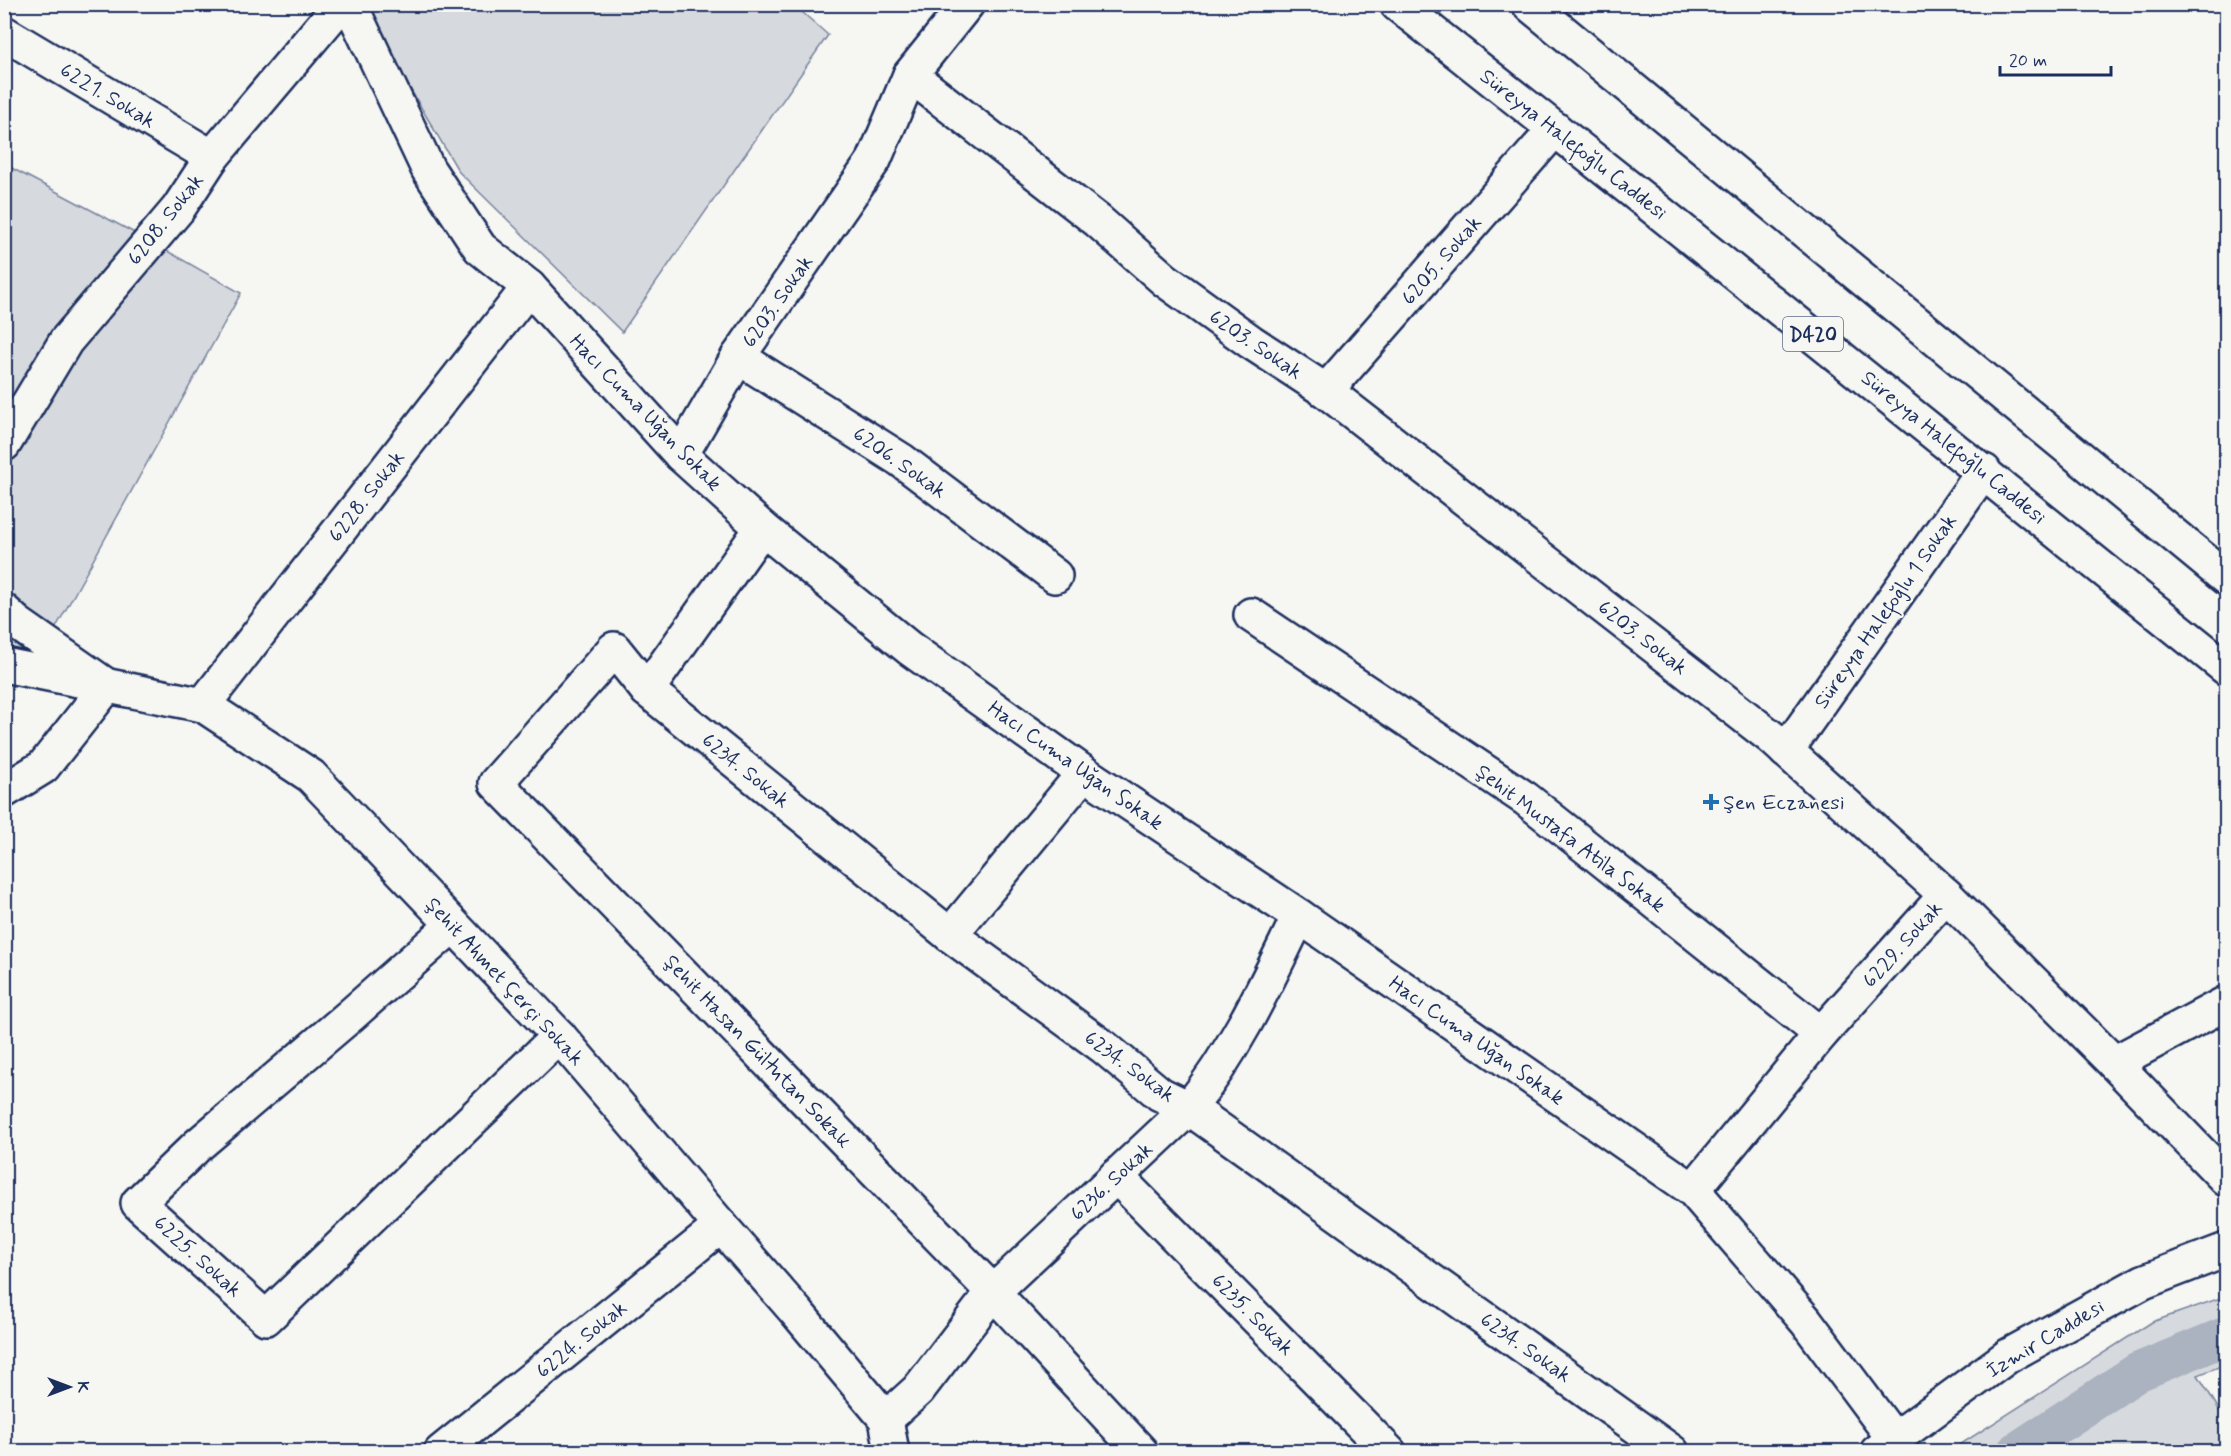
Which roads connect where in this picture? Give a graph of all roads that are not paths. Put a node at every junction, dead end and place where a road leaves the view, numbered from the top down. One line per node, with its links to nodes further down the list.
1 (341, 4): 9 (street, 6208. Sokak)
2 (350, 4): 10 (street, Hacı Cuma Uğan Sokak)
3 (968, 4): 7 (street)
4 (1397, 4): 8 (street, Süreyya Halefoğlu Caddesi / D420)
5 (1529, 4): 18 (street)
6 (4, 33): 9 (street, 6221. Sokak)
7 (910, 75): 11 (street, 6203. Sokak); 12 (street, 6203. Sokak)
8 (1555, 129): 12 (street, 6205. Sokak); 15 (street, Süreyya Halefoğlu Caddesi / D420)
9 (212, 157): 13 (street, 6208. Sokak)
10 (529, 288): 14 (street, Hacı Cuma Uğan Sokak); 26 (street, 6228. Sokak)
11 (738, 357): 14 (street, 6203. Sokak); 17 (street, 6206. Sokak)
12 (1326, 391): 27 (street, 6203. Sokak)
13 (4, 444)
14 (681, 455): 16 (street, Hacı Cuma Uğan Sokak)
15 (1984, 471): 23 (street, Süreyya Halefoğlu Caddesi / D420); 27 (street, Süreyya Halefoğlu 1 Sokak)
16 (762, 528): 25 (street); 28 (street, Hacı Cuma Uğan Sokak)
17 (1055, 576)
18 (2226, 578)
19 (4, 611): 24 (street)
20 (1251, 615): 35 (street, Şehit Mustafa Atila Sokak)
21 (614, 649): 25 (street, 6234. Sokak); 44 (street, Şehit Hasan Gültutan Sokak)
22 (4, 665): 24 (street, Şehit Ahmet Çerçi Sokak)
23 (2226, 668)
24 (107, 686): 26 (street, Şehit Ahmet Çerçi Sokak); 29 (street)
25 (647, 690): 33 (street, 6234. Sokak)
26 (203, 705): 32 (street, Şehit Ahmet Çerçi Sokak)
27 (1786, 751): 30 (street, 6203. Sokak)
28 (1084, 773): 31 (street, Hacı Cuma Uğan Sokak); 33 (street)
29 (4, 791)
30 (1946, 895): 35 (street, 6229. Sokak); 37 (street, 6229. Sokak)
31 (1299, 916): 38 (street, 6236. Sokak); 41 (street, Hacı Cuma Uğan Sokak)
32 (452, 926): 36 (street, Şehit Ahmet Çerçi Sokak); 36 (street, 6225. Sokak)
33 (950, 934): 38 (street, 6234. Sokak)
34 (2226, 1003): 37 (street)
35 (1821, 1034): 41 (street, 6229. Sokak)
36 (559, 1036): 42 (street, Şehit Ahmet Çerçi Sokak)
37 (2114, 1063): 40 (street, 6229. Sokak)
38 (1188, 1108): 39 (street, 6236. Sokak); 51 (street, 6234. Sokak)
39 (1116, 1176): 44 (street, 6236. Sokak); 50 (street, 6235. Sokak)
40 (2226, 1179)
41 (1693, 1190): 46 (street, Hacı Cuma Uğan Sokak)
42 (721, 1226): 45 (street, Şehit Ahmet Çerçi Sokak); 47 (street, 6224. Sokak)
43 (2226, 1250): 46 (street, İzmir Caddesi)
44 (993, 1292): 45 (street, 6236. Sokak); 49 (street, Şehit Hasan Gültutan Sokak)
45 (886, 1419): 48 (street, Şehit Ahmet Çerçi Sokak)
46 (1885, 1445)
47 (441, 1452)
48 (892, 1452)
49 (1141, 1452)
50 (1389, 1452)
51 (1672, 1452)

